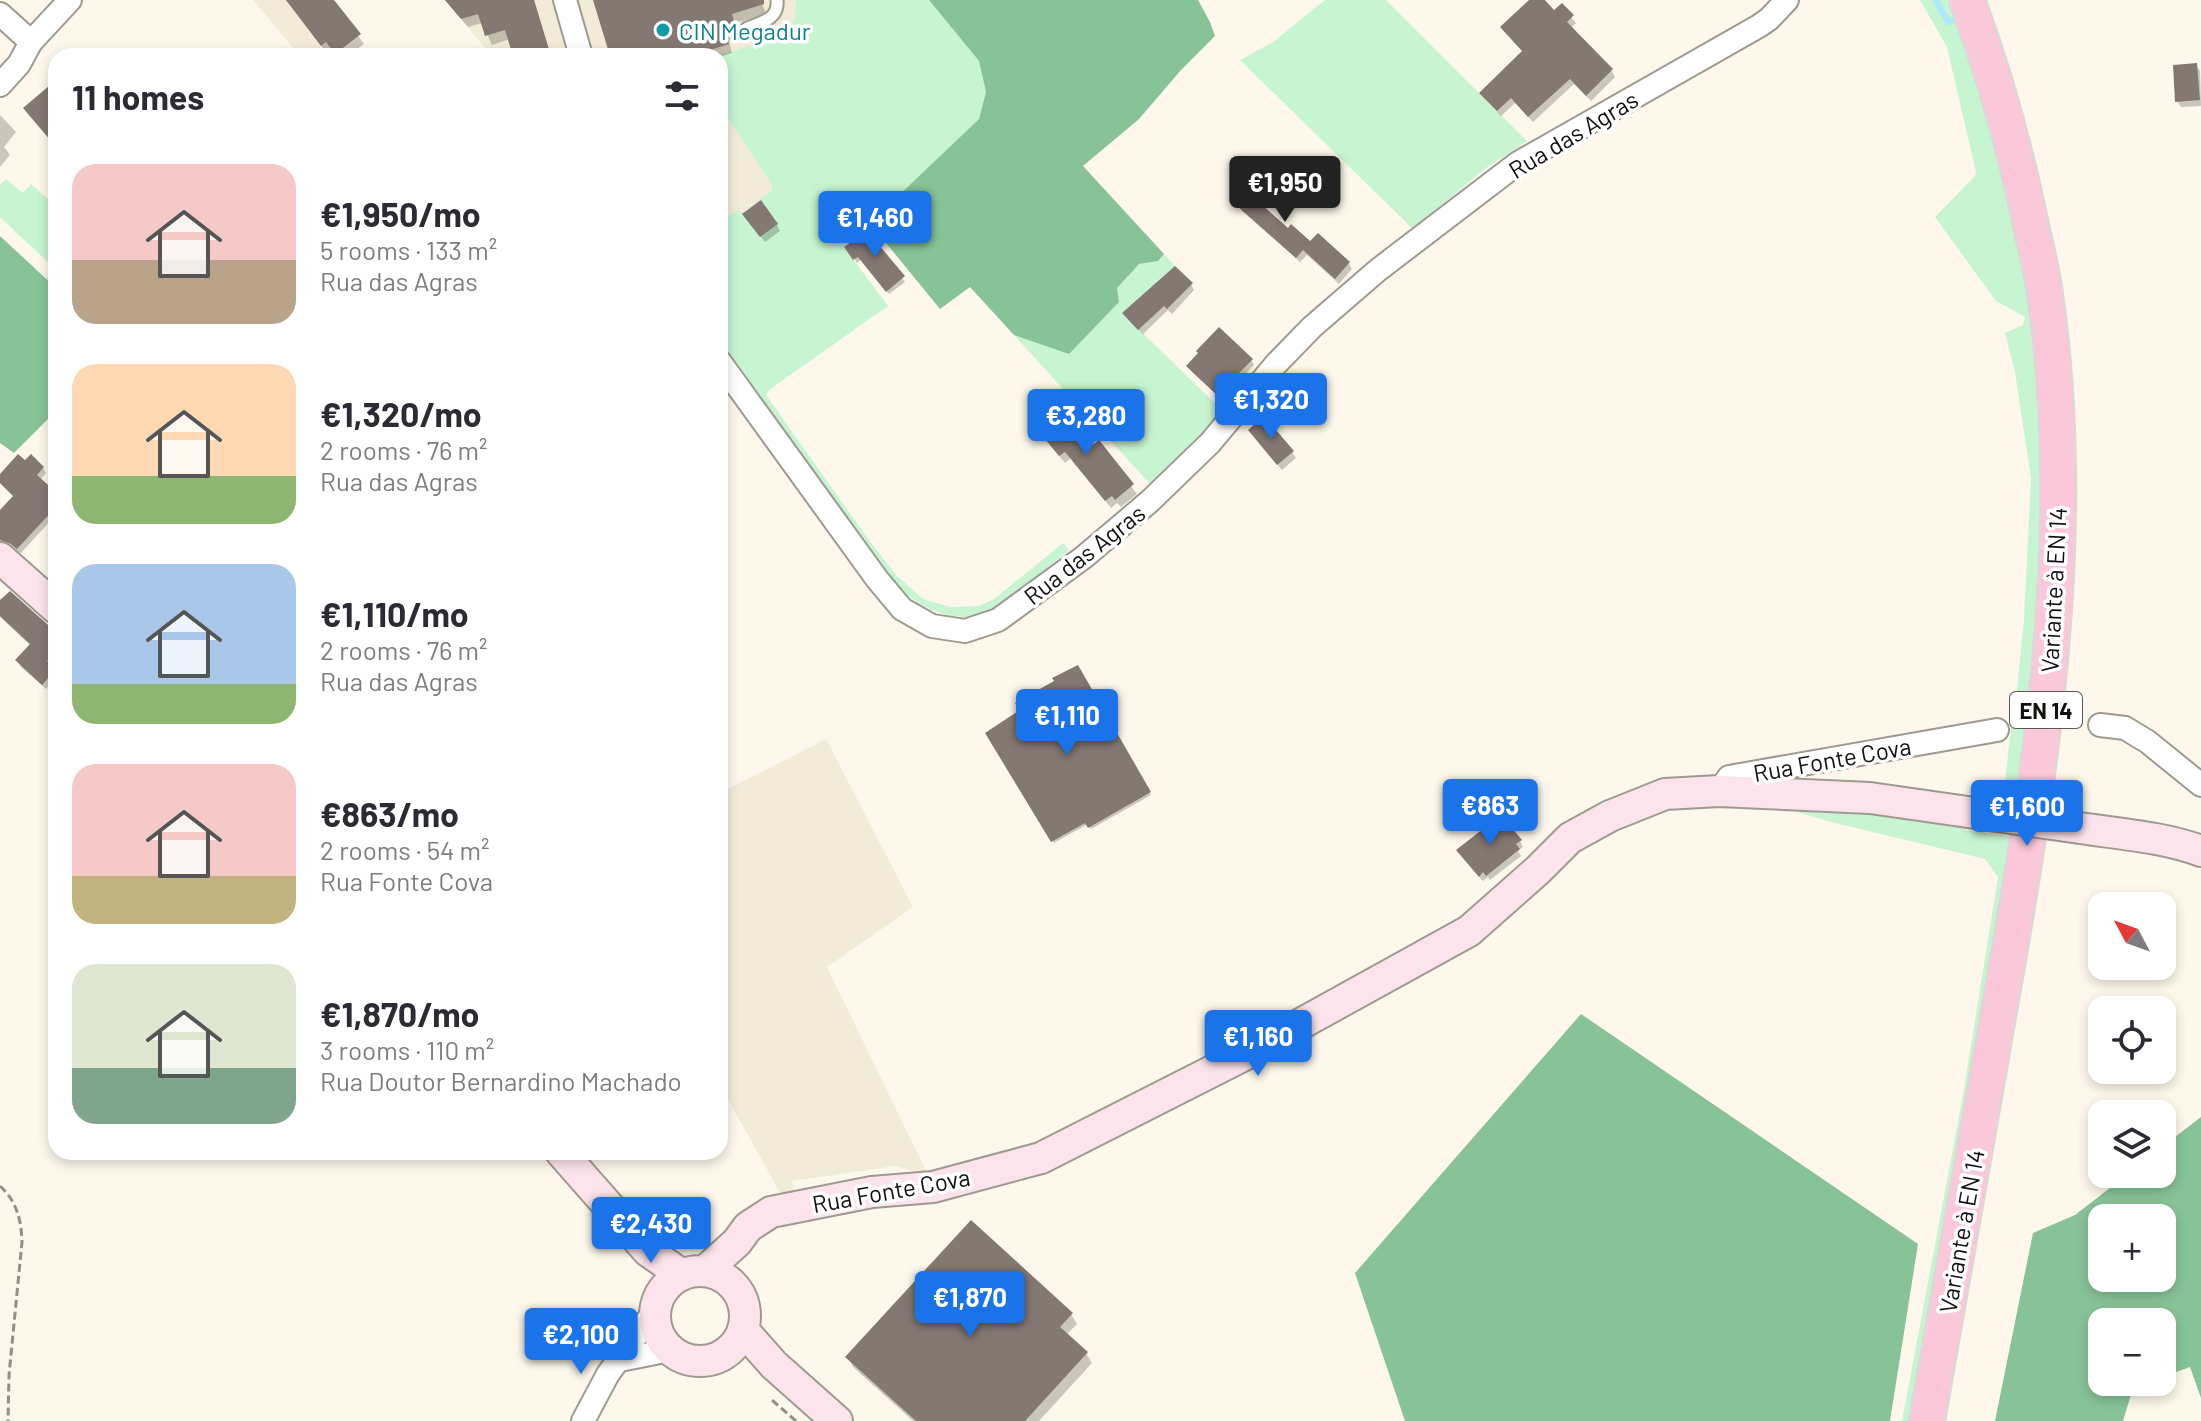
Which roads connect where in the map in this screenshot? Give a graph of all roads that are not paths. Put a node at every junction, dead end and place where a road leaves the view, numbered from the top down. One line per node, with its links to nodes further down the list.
1 (70, 0): 8 (street)
2 (565, 0): 9 (street)
3 (777, 0): 7 (lane)
4 (1787, 0): 11 (street, Rua das Agras)
5 (1967, 0): 30 (main road, Variante à EN 14 / EN 14)
6 (0, 14): 8 (street)
7 (747, 28)
8 (31, 42): 10 (street)
9 (579, 48)
10 (0, 85)
11 (728, 373)
12 (0, 558): 13 (street)
13 (48, 601)
14 (2100, 725): 16 (street)
15 (1997, 730): 17 (street, Rua Fonte Cova)
16 (2201, 785)
17 (1719, 791): 18 (street, bridge); 21 (street, Rua Fonte Cova)
18 (2201, 851)
19 (568, 1160): 20 (street)
20 (648, 1251): 21 (street); 22 (street)
21 (707, 1277): 22 (street); 23 (street)
22 (657, 1303): 24 (street); 26 (street)
23 (743, 1330): 25 (street); 27 (street)
24 (670, 1350): 25 (street); 26 (street)
25 (724, 1355): 27 (street)
26 (620, 1360): 28 (street)
27 (774, 1365): 29 (street)
28 (583, 1421)
29 (837, 1421)
30 (1927, 1421)

